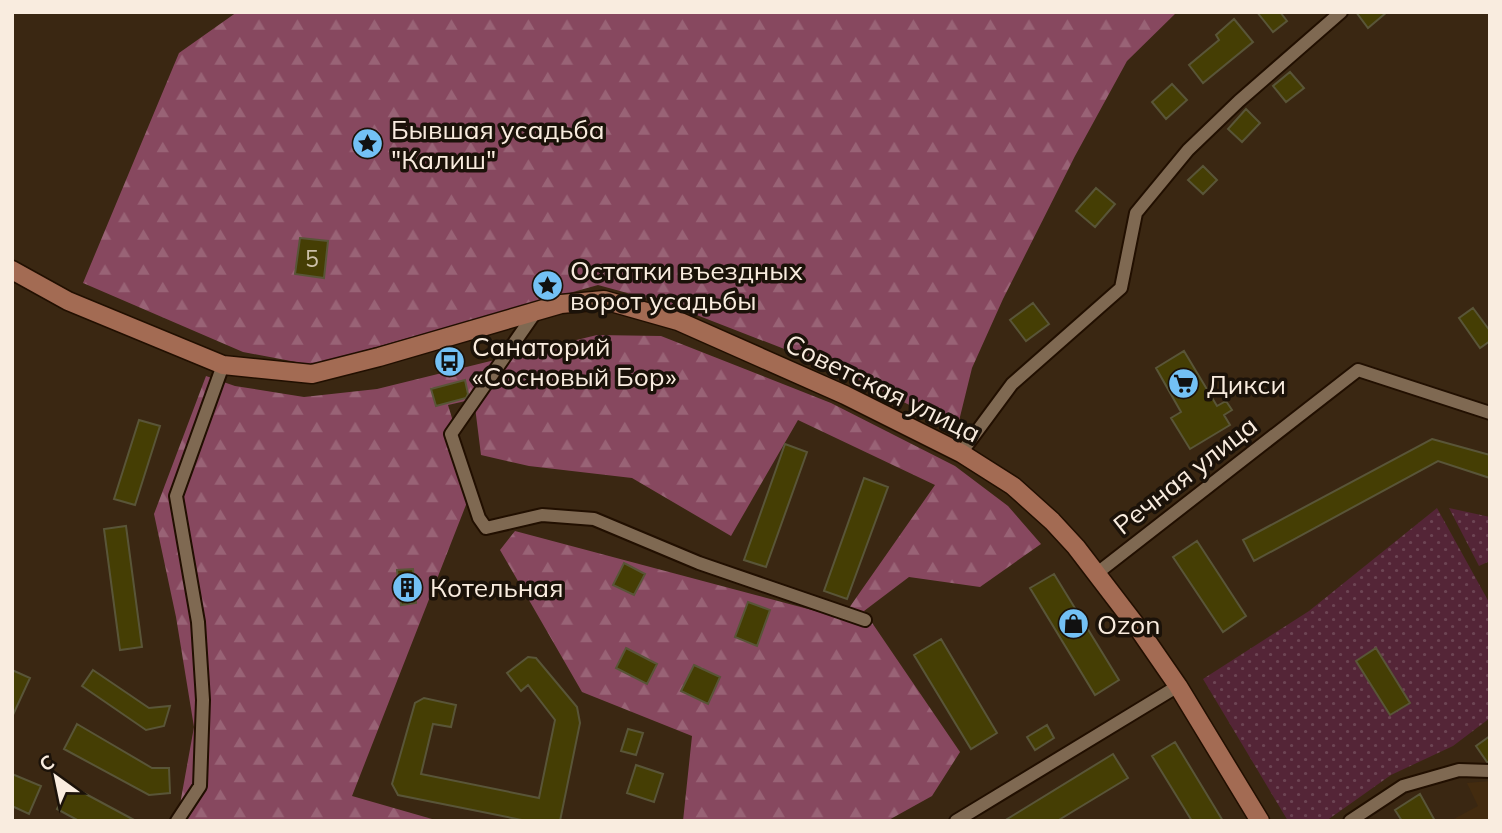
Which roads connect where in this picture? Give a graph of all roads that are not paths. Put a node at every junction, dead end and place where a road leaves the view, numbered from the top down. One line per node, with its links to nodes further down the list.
1 (1342, 12): 6 (street)
2 (12, 270): 4 (main road, Советская улица)
3 (537, 310): 4 (main road, Советская улица); 6 (main road, Советская улица); 8 (street)
4 (223, 365): 11 (street)
5 (1490, 413): 7 (street, Речная улица)
6 (961, 453): 7 (main road, Советская улица)
7 (1096, 574): 9 (main road, Советская улица)
8 (865, 620)
9 (1178, 686): 12 (street); 13 (main road, Советская улица)
10 (1490, 771): 14 (street)
11 (177, 821)
12 (956, 821)
13 (1260, 821)
14 (1350, 821)

